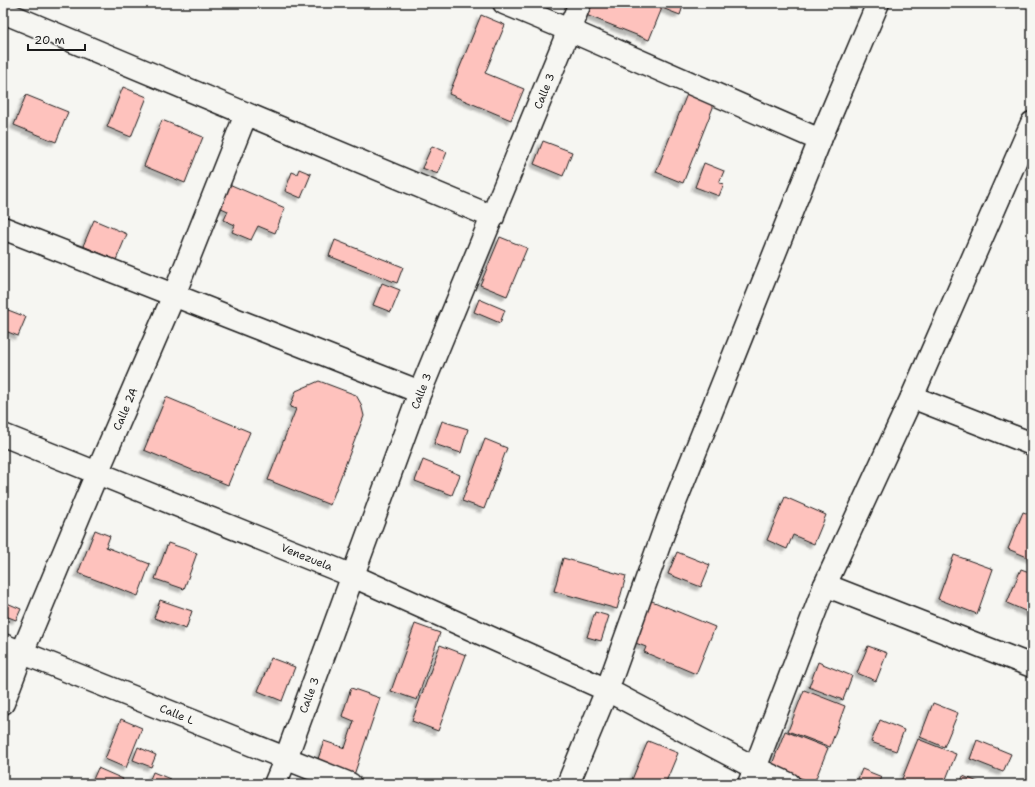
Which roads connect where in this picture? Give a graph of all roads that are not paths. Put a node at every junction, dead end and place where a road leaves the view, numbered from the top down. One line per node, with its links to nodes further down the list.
1 (504, 3): 5 (street)
2 (580, 3): 5 (street, Calle 3)
3 (878, 3): 8 (street)
4 (3, 12): 6 (street)
5 (569, 30): 8 (street); 9 (street, Calle 3)
6 (246, 114): 9 (street); 11 (street, Calle 2A)
7 (1032, 123): 13 (street)
8 (820, 140): 21 (street)
9 (493, 217): 12 (street, Calle 3)
10 (3, 228): 11 (street)
11 (174, 295): 12 (street); 16 (street, Calle 2A)
12 (420, 392): 17 (street, Calle 3)
13 (912, 398): 15 (street); 18 (street)
14 (3, 435): 16 (street, Venezuela)
15 (1032, 444)
16 (97, 473): 17 (street, Venezuela); 19 (street, Calle 2A)
17 (353, 576): 21 (street, Venezuela); 23 (street, Calle 3)
18 (825, 585): 20 (street); 24 (street)
19 (13, 649): 22 (street, Calle 2A); 23 (street, Calle L)
20 (1032, 666)
21 (607, 690): 24 (street, Venezuela); 27 (street)
22 (3, 704)
23 (286, 758): 25 (street, Calle 3); 26 (street, Calle L)
24 (752, 776): 28 (street, Venezuela)
25 (275, 784)
26 (350, 784)
27 (568, 784)
28 (789, 784)

